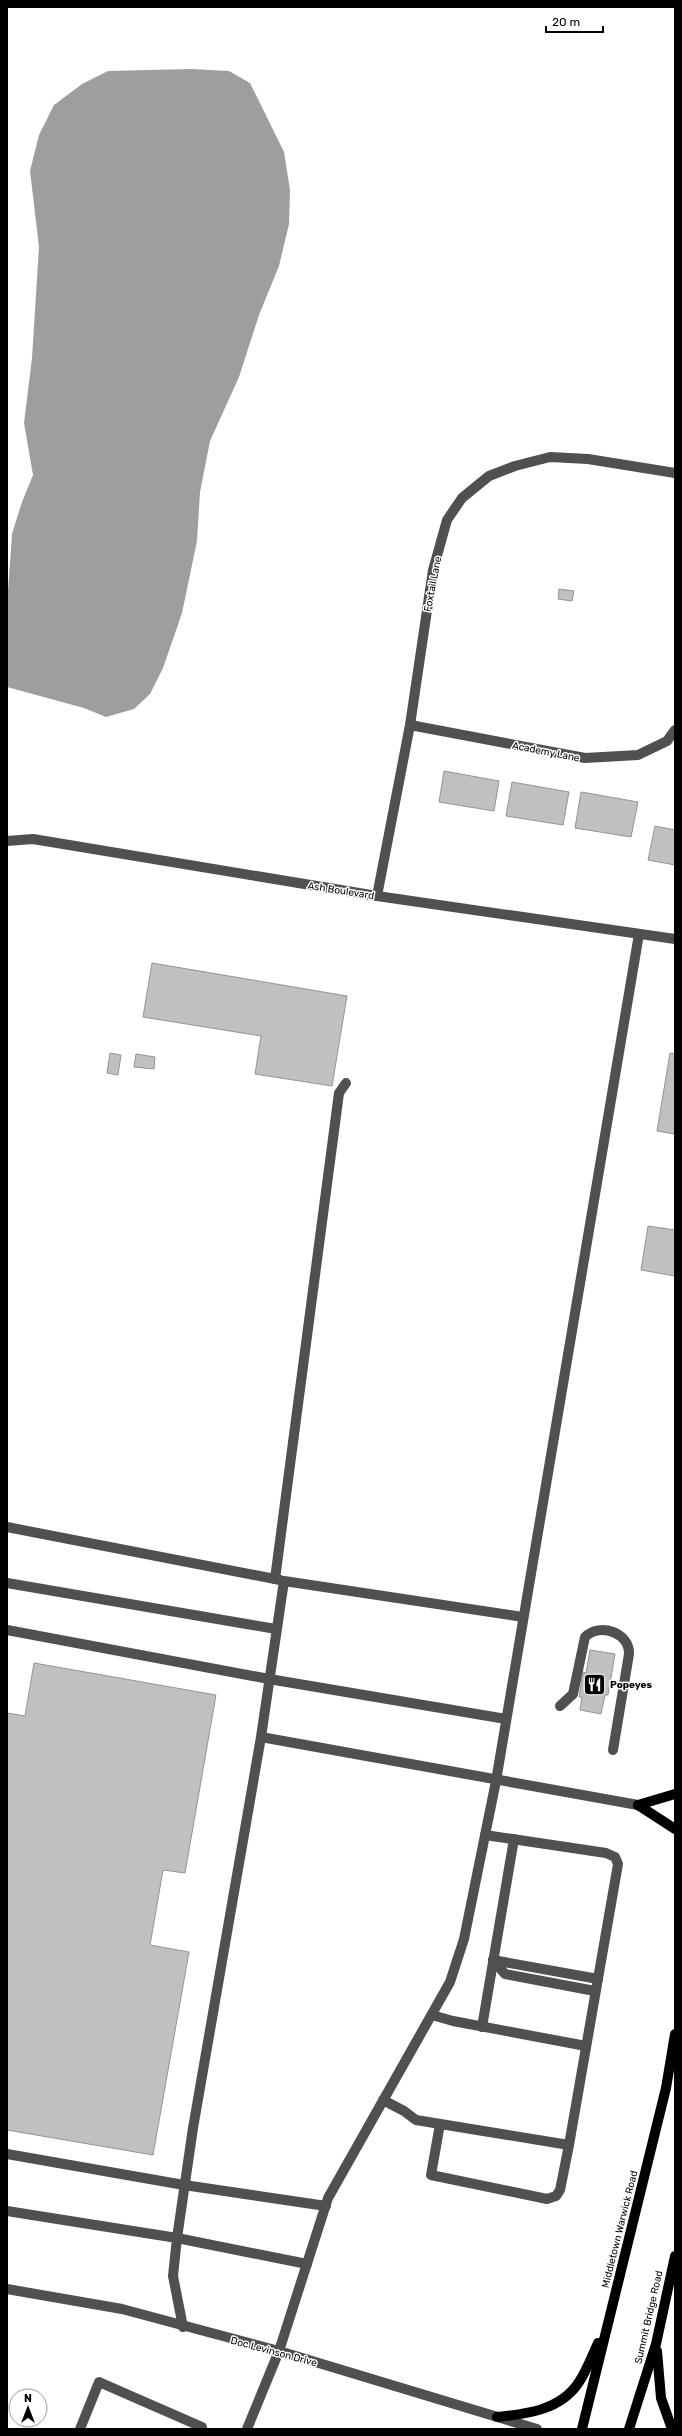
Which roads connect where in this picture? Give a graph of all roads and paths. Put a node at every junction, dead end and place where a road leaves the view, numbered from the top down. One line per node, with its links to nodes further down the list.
1 (675, 473): 2 (street, Foxtail Lane)
2 (410, 725): 3 (street, Academy Lane); 5 (street, Foxtail Lane)
3 (675, 730)
4 (7, 841): 5 (street, Ash Boulevard)
5 (377, 896): 6 (street, Ash Boulevard)
6 (639, 934): 7 (street, Ash Boulevard); 12 (street)
7 (675, 939)
8 (346, 1084): 10 (street)
9 (7, 1527): 10 (street)
10 (279, 1580): 12 (street); 13 (street)
11 (7, 1583): 13 (street)
12 (523, 1617): 17 (street)
13 (276, 1629): 15 (street)
14 (7, 1630): 15 (street)
15 (269, 1679): 17 (street); 18 (street)
16 (560, 1706): 19 (street)
17 (506, 1719): 20 (street)
18 (261, 1737): 20 (street); 37 (street)
19 (613, 1750)
20 (496, 1781): 22 (street); 24 (street)
21 (675, 1794): 22 (main road)
22 (638, 1805): 23 (main road)
23 (675, 1829)
24 (485, 1834): 25 (street); 29 (street)
25 (514, 1839): 26 (street); 27 (street)
26 (494, 1960): 27 (street); 28 (street); 30 (street)
27 (598, 1979): 28 (street)
28 (595, 1991): 32 (street)
29 (432, 2015): 30 (street); 33 (street)
30 (482, 2027): 32 (street)
31 (675, 2034): 44 (main road, Middletown Warwick Road)
32 (586, 2046): 35 (street)
33 (383, 2100): 34 (street); 38 (street)
34 (440, 2124): 35 (street); 35 (street)
35 (569, 2145)
36 (7, 2154): 37 (street)
37 (184, 2184): 38 (street); 40 (street)
38 (326, 2206): 42 (street)
39 (7, 2211): 40 (street)
40 (177, 2238): 42 (street); 45 (street)
41 (675, 2256): 46 (main road, Summit Bridge Road)
42 (307, 2264): 47 (street)
43 (7, 2289): 45 (street, Doc Levinson Drive)
44 (608, 2323): 48 (main road); 53 (main road, Middletown Warwick Road)
45 (183, 2326): 47 (street, Doc Levinson Drive)
46 (656, 2344): 54 (main road, Summit Bridge Road); 55 (main road)
47 (279, 2351): 48 (street, Doc Levinson Drive); 51 (street)
48 (497, 2417): 52 (street, Doc Levinson Drive)
49 (203, 2428): 50 (street)
50 (80, 2429)
51 (247, 2429)
52 (537, 2429)
53 (582, 2429)
54 (629, 2429)
55 (672, 2429)

